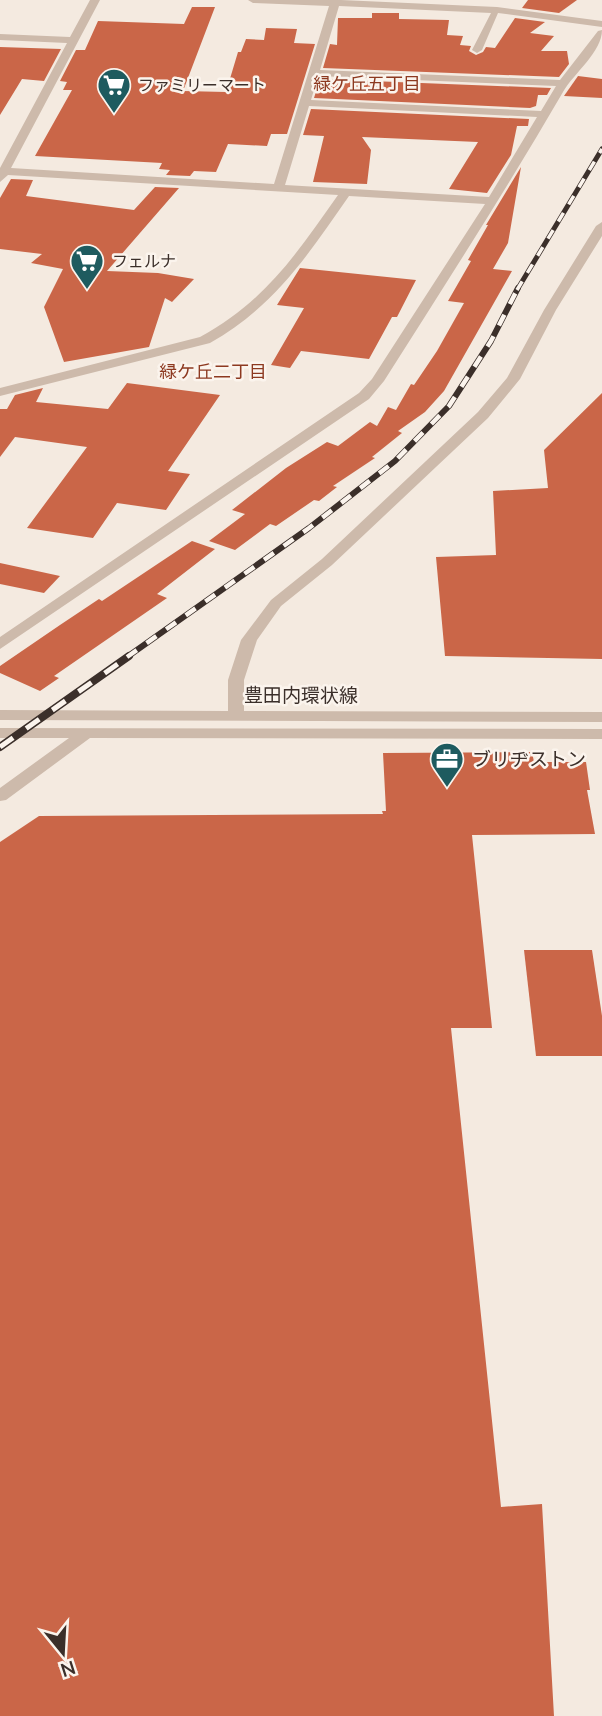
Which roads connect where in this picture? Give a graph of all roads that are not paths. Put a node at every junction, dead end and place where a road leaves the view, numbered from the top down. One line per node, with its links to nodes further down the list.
1 (95, 0): 11 (street)
2 (253, 0): 3 (street)
3 (335, 1): 5 (street); 14 (street)
4 (439, 2): 5 (street); 7 (street); 8 (street)
5 (400, 4): 6 (street)
6 (494, 15): 9 (street); 12 (street)
7 (602, 17)
8 (602, 23)
9 (602, 31): 16 (street)
10 (0, 37): 11 (street)
11 (74, 40): 19 (street)
12 (477, 50)
13 (403, 63): 15 (street)
14 (313, 73): 15 (street); 17 (street)
15 (398, 76): 16 (street)
16 (563, 83): 18 (street)
17 (304, 103): 18 (street); 20 (street)
18 (544, 114): 22 (street)
19 (2, 174): 20 (street)
20 (278, 189): 21 (street)
21 (345, 193): 22 (street); 24 (street)
22 (493, 201): 25 (street)
23 (602, 226): 27 (street)
24 (0, 392)
25 (0, 644)
26 (0, 715): 27 (street, 豊田内環状線)
27 (236, 716): 28 (street, 豊田内環状線)
28 (602, 717)
29 (0, 733): 30 (street, 豊田内環状線)
30 (77, 734): 31 (street, 豊田内環状線); 32 (street)
31 (602, 734)
32 (0, 796)

